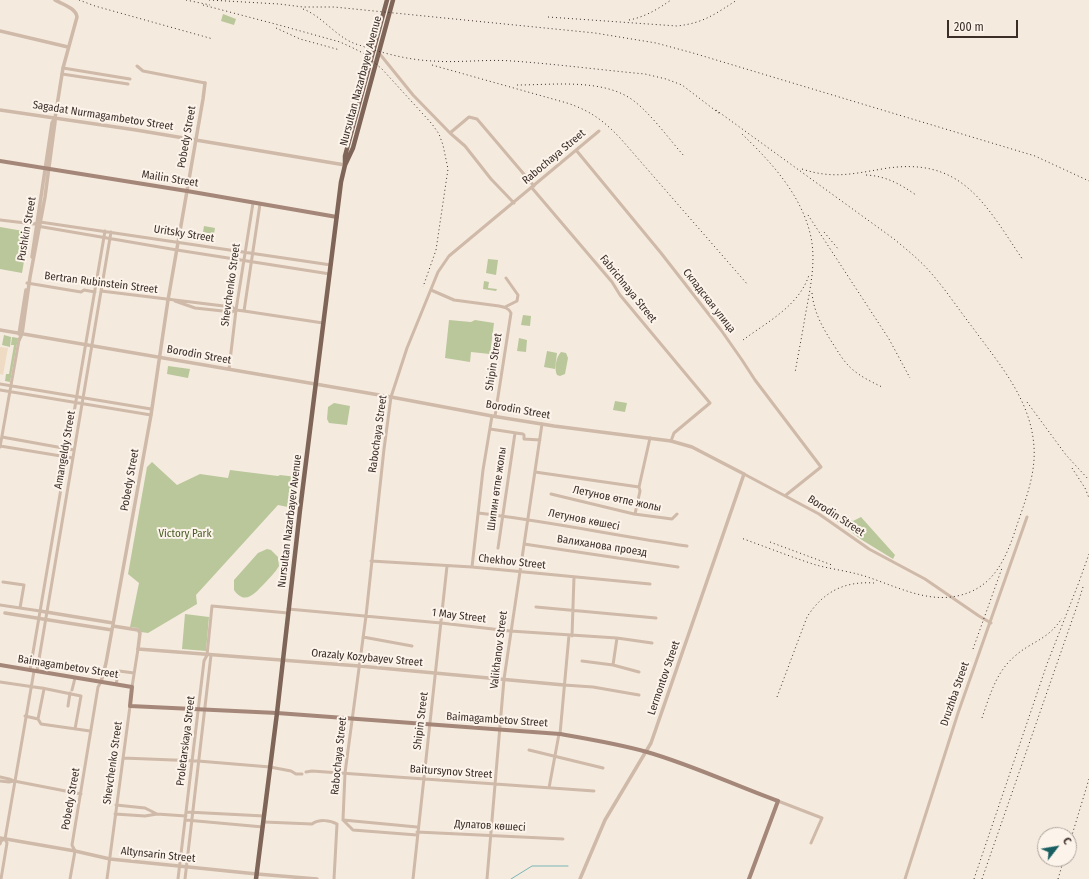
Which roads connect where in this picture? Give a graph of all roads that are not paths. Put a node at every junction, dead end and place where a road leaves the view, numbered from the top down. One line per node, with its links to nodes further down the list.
1 (55, 0): 5 (street, Pushkin Street)
2 (387, 0): 22 (main road, Nursultan Nazarbayev Avenue)
3 (393, 0): 6 (main road, Nursultan Nazarbayev Avenue)
4 (0, 31): 5 (street)
5 (68, 47): 10 (street, Pushkin Street)
6 (379, 53): 7 (main road, Nursultan Nazarbayev Avenue); 8 (street)
7 (376, 62): 8 (street); 22 (main road, Nursultan Nazarbayev Avenue)
8 (388, 64): 18 (street)
9 (137, 66): 13 (street)
10 (63, 68): 11 (street, Pushkin Street); 12 (street)
11 (62, 74): 14 (street); 16 (street, Pushkin Street)
12 (130, 79)
13 (205, 83): 19 (street, Pobedy Street)
14 (128, 84)
15 (0, 110): 16 (street, Sagadat Nurmagambetov Street)
16 (54, 120): 19 (street, Sagadat Nurmagambetov Street); 23 (street, Pushkin Street)
17 (599, 131): 20 (street, Rabochaya Street)
18 (450, 132): 24 (street, Fabrichnaya Street); 27 (street)
19 (196, 140): 22 (street, Sagadat Nurmagambetov Street); 25 (street, Pobedy Street)
20 (576, 150): 24 (street, Rabochaya Street); 95 (street, Складская улица)
21 (0, 161): 23 (main road, Mailin Street)
22 (345, 165): 29 (main road, Nursultan Nazarbayev Avenue)
23 (47, 168): 25 (main road, Mailin Street); 31 (street, Pushkin Street)
24 (533, 187): 27 (street, Rabochaya Street); 85 (street, Fabrichnaya Street)
25 (187, 191): 26 (main road, Mailin Street); 36 (street, Pobedy Street)
26 (253, 202): 28 (main road, Mailin Street); 38 (street, Shevchenko Street)
27 (514, 203): 46 (street, Rabochaya Street)
28 (260, 204): 29 (main road, Mailin Street); 39 (street, Shevchenko Street)
29 (337, 217): 42 (main road, Nursultan Nazarbayev Avenue)
30 (0, 220): 31 (street, Uritsky Street)
31 (38, 224): 32 (street, Uritsky Street); 34 (street, Uritsky Street); 45 (street, Pushkin Street)
32 (105, 231): 33 (street, Uritsky Street); 34 (street, Amangeldy Street)
33 (111, 232): 35 (street, Amangeldy Street); 36 (street, Uritsky Street)
34 (104, 238): 35 (street, Uritsky Street); 48 (street, Amangeldy Street)
35 (110, 239): 37 (street, Uritsky Street); 47 (street, Amangeldy Street)
36 (178, 243): 37 (street, Pobedy Street); 38 (street, Uritsky Street)
37 (177, 250): 40 (street, Uritsky Street); 49 (street, Pobedy Street)
38 (245, 252): 39 (street, Uritsky Street); 40 (street, Shevchenko Street)
39 (252, 254): 41 (street, Shevchenko Street); 42 (street, Uritsky Street)
40 (244, 261): 41 (street, Uritsky Street); 53 (street, Shevchenko Street)
41 (251, 262): 43 (street, Uritsky Street); 55 (street, Shevchenko Street)
42 (331, 266): 43 (main road, Nursultan Nazarbayev Avenue)
43 (330, 274): 56 (main road, Nursultan Nazarbayev Avenue)
44 (506, 278): 51 (street)
45 (28, 283): 48 (street, Bertran Rubinstein Street); 58 (street, Pushkin Street)
46 (431, 290): 52 (street); 73 (street, Rabochaya Street)
47 (101, 291): 48 (street, Bertran Rubinstein Street); 49 (street, Bertran Rubinstein Street); 61 (street, Amangeldy Street)
48 (95, 292): 60 (street, Amangeldy Street)
49 (168, 300): 50 (street, Bertran Rubinstein Street); 62 (street, Pobedy Street)
50 (173, 300): 53 (street, Bertran Rubinstein Street); 53 (street)
51 (517, 301): 52 (street); 54 (street)
52 (505, 307): 54 (street)
53 (236, 310): 55 (street); 63 (street, Shevchenko Street)
54 (510, 310): 78 (street, Shipin Street)
55 (244, 311): 56 (street)
56 (324, 323): 65 (main road, Nursultan Nazarbayev Avenue)
57 (0, 330): 58 (street, Borodin Street)
58 (20, 333): 59 (street, Pushkin Street); 60 (street, Borodin Street)
59 (19, 340): 66 (street, Pushkin Street)
60 (86, 345): 61 (street, Borodin Street); 71 (street, Amangeldy Street)
61 (92, 346): 62 (street, Borodin Street); 72 (street, Amangeldy Street)
62 (159, 357): 63 (street, Borodin Street); 76 (street, Pobedy Street)
63 (229, 369): 65 (street, Borodin Street)
64 (0, 384): 66 (street)
65 (316, 384): 73 (street, Borodin Street); 118 (main road, Nursultan Nazarbayev Avenue)
66 (12, 386): 68 (street); 69 (street, Pushkin Street)
67 (0, 390): 69 (street)
68 (38, 390): 70 (street); 71 (street)
69 (11, 392): 70 (street); 83 (street, Pushkin Street)
70 (37, 396): 74 (street)
71 (77, 396): 72 (street); 74 (street, Amangeldy Street)
72 (83, 397): 75 (street, Amangeldy Street); 76 (street)
73 (391, 397): 78 (street, Borodin Street); 105 (street, Rabochaya Street)
74 (76, 402): 75 (street); 87 (street, Amangeldy Street)
75 (82, 403): 77 (street); 88 (street, Amangeldy Street)
76 (151, 409): 77 (street, Pobedy Street)
77 (150, 415): 128 (street, Pobedy Street)
78 (493, 416): 79 (street, Borodin Street); 80 (street, Shipin Street)
79 (542, 424): 82 (street, Borodin Street); 84 (street, Valikhanov Street)
80 (490, 429): 81 (street); 96 (street, Shipin Street)
81 (514, 432): 84 (street); 99 (street, Шипин өтпе жолы)
82 (650, 438): 85 (street, Borodin Street); 93 (street)
83 (1, 439): 86 (street, Pushkin Street); 87 (street)
84 (540, 440): 91 (street, Valikhanov Street)
85 (671, 441): 92 (street, Borodin Street)
86 (0, 446): 89 (street)
87 (68, 449): 88 (street); 89 (street, Amangeldy Street)
88 (74, 450): 90 (street, Amangeldy Street)
89 (66, 457): 90 (street); 117 (street, Amangeldy Street)
90 (73, 458): 120 (street, Amangeldy Street)
91 (535, 472): 93 (street); 101 (street, Valikhanov Street)
92 (744, 474): 95 (street, Borodin Street); 171 (street, Lermontov Street)
93 (638, 487): 97 (street)
94 (551, 494): 97 (street, Летунов өтпе жолы)
95 (786, 495): 127 (street, Borodin Street)
96 (478, 512): 99 (street, Летунов көшесі); 107 (street, Shipin Street)
97 (635, 514): 98 (street, Летунов өтпе жолы)
98 (677, 514)
99 (503, 516): 101 (street, Летунов көшесі); 104 (street, Шипин өтпе жолы)
100 (1027, 517): 127 (street, Druzhba Street)
101 (528, 519): 102 (street, Valikhanov Street); 103 (street, Летунов көшесі)
102 (524, 544): 108 (street, Валиханова проезд); 109 (street, Valikhanov Street)
103 (686, 546)
104 (498, 548)
105 (371, 561): 106 (street, Chekhov Street); 122 (street, Rabochaya Street)
106 (447, 566): 107 (street, Chekhov Street); 126 (street, Shipin Street)
107 (472, 567): 109 (street, Chekhov Street)
108 (678, 567)
109 (519, 572): 110 (street, Chekhov Street); 129 (street, Valikhanov Street)
110 (574, 577): 112 (street, Chekhov Street); 119 (street)
111 (4, 582): 116 (street)
112 (650, 584)
113 (0, 605): 116 (street)
114 (212, 606): 118 (street, 1 May Street); 136 (street, Proletarskaya Street)
115 (536, 607): 119 (street)
116 (20, 608): 117 (street)
117 (40, 611): 120 (street); 123 (street, Amangeldy Street)
118 (288, 611): 122 (street, 1 May Street); 137 (main road, Nursultan Nazarbayev Avenue)
119 (572, 611): 124 (street); 130 (street)
120 (47, 612): 125 (street, Amangeldy Street); 128 (street)
121 (5, 613): 123 (street)
122 (366, 616): 126 (street, 1 May Street); 131 (street, Rabochaya Street)
123 (39, 618): 125 (street); 142 (street, Amangeldy Street)
124 (656, 618)
125 (45, 619): 128 (street); 142 (street, Amangeldy Street)
126 (441, 623): 129 (street, 1 May Street); 145 (street, Shipin Street)
127 (991, 623): 223 (street, Druzhba Street)
128 (113, 627): 135 (street); 149 (street, Pobedy Street)
129 (510, 632): 130 (street, 1 May Street); 147 (street, Valikhanov Street)
130 (570, 635): 132 (street, 1 May Street); 151 (street)
131 (363, 637): 134 (street); 141 (street, Rabochaya Street)
132 (617, 638): 133 (street, 1 May Street); 140 (street)
133 (652, 643)
134 (412, 646)
135 (138, 649): 136 (street, Orazaly Kozybayev Street); 144 (street, Shevchenko Street)
136 (209, 655): 137 (street, Orazaly Kozybayev Street); 159 (street, Proletarskaya Street); 160 (street, Proletarskaya Street)
137 (283, 660): 141 (street, Orazaly Kozybayev Street); 161 (main road, Nursultan Nazarbayev Avenue)
138 (582, 661): 140 (street)
139 (0, 665): 142 (main road, Baimagambetov Street)
140 (613, 665): 143 (street)
141 (359, 666): 145 (street, Orazaly Kozybayev Street); 164 (street, Rabochaya Street)
142 (33, 671): 146 (main road, Baimagambetov Street); 152 (street, Amangeldy Street)
143 (639, 672)
144 (134, 673): 150 (street); 153 (street, Shevchenko Street)
145 (436, 673): 147 (street, Orazaly Kozybayev Street); 165 (street, Shipin Street)
146 (75, 678): 149 (main road, Baimagambetov Street); 155 (street)
147 (504, 679): 151 (street, Orazaly Kozybayev Street); 167 (street, Valikhanov Street)
148 (0, 682): 152 (street)
149 (101, 682): 150 (main road, Baimagambetov Street); 168 (street, Pobedy Street)
150 (116, 684): 153 (main road, Baimagambetov Street)
151 (564, 685): 156 (street, Orazaly Kozybayev Street); 169 (street)
152 (31, 686): 154 (street); 162 (street, Amangeldy Street)
153 (132, 687): 158 (main road, Shevchenko Street)
154 (42, 688): 155 (street); 163 (street)
155 (71, 692): 157 (street); 166 (street)
156 (639, 695)
157 (68, 706)
158 (130, 706): 159 (main road, Baimagambetov Street); 173 (street, Shevchenko Street)
159 (198, 710): 160 (main road, Baimagambetov Street); 175 (street, Proletarskaya Street)
160 (204, 710): 161 (main road, Baimagambetov Street); 174 (street, Proletarskaya Street)
161 (277, 713): 164 (main road, Baimagambetov Street); 176 (main road, Nursultan Nazarbayev Avenue)
162 (26, 716): 163 (street); 184 (street, Amangeldy Street)
163 (38, 719): 166 (street)
164 (352, 719): 165 (main road, Baimagambetov Street); 179 (street, Rabochaya Street)
165 (429, 725): 167 (main road, Baimagambetov Street); 182 (street, Shipin Street)
166 (76, 729): 168 (street)
167 (500, 729): 169 (main road, Baimagambetov Street); 185 (street, Valikhanov Street)
168 (90, 731): 188 (street, Pobedy Street)
169 (560, 734): 171 (main road, Baimagambetov Street); 172 (street)
170 (528, 750): 172 (street)
171 (647, 752): 189 (main road, Baimagambetov Street); 221 (street, Lermontov Street)
172 (555, 756): 177 (street); 186 (street)
173 (123, 758): 175 (street); 190 (street, Shevchenko Street)
174 (198, 761): 175 (street); 176 (street); 192 (street, Proletarskaya Street)
175 (192, 762): 191 (street, Proletarskaya Street)
176 (270, 767): 180 (street); 197 (main road, Nursultan Nazarbayev Avenue)
177 (603, 768)
178 (306, 772): 179 (street, Baitursynov Street)
179 (345, 773): 182 (street, Baitursynov Street); 198 (street, Rabochaya Street)
180 (302, 774)
181 (0, 777): 184 (street)
182 (423, 779): 185 (street, Baitursynov Street); 199 (street, Shipin Street)
183 (0, 781): 184 (street)
184 (14, 781): 188 (street); 203 (street, Amangeldy Street)
185 (495, 784): 186 (street, Baitursynov Street); 201 (street, Valikhanov Street)
186 (550, 788): 187 (street, Baitursynov Street)
187 (594, 791)
188 (81, 794): 207 (street, Pobedy Street)
189 (778, 801): 205 (street, Baimagambetov Street); 222 (main road)
190 (116, 805): 193 (street, Shevchenko Street); 194 (street, Дулатов көшесі)
191 (186, 812): 192 (street, Дулатов көшесі); 195 (street, Proletarskaya Street)
192 (193, 812): 196 (street, Proletarskaya Street); 197 (street, Дулатов көшесі)
193 (115, 814): 194 (street, Дулатов көшесі); 208 (street, Shevchenko Street)
194 (157, 814): 195 (street, Дулатов көшесі)
195 (186, 818): 196 (street, Дулатов көшесі); 209 (street, Proletarskaya Street)
196 (192, 820): 197 (street, Дулатов көшесі); 210 (street, Proletarskaya Street)
197 (264, 822): 198 (street, Дулатов көшесі); 211 (main road, Nursultan Nazarbayev Avenue)
198 (340, 822): 199 (street, Дулатов көшесі); 200 (street, Дулатов көшесі); 218 (street, Rabochaya Street)
199 (417, 828): 200 (street, Shipin Street)
200 (417, 833): 201 (street, Дулатов көшесі); 219 (street, Shipin Street)
201 (490, 835): 204 (street, Дулатов көшесі); 220 (street, Valikhanov Street)
202 (0, 838): 203 (street, Altynsarin Street)
203 (5, 838): 206 (street); 207 (street, Altynsarin Street); 212 (street, Amangeldy Street)
204 (563, 838)
205 (811, 842)
206 (0, 844)
207 (75, 851): 208 (street, Altynsarin Street); 213 (street, Pobedy Street)
208 (110, 859): 209 (street, Altynsarin Street); 214 (street, Shevchenko Street)
209 (180, 866): 210 (street, Altynsarin Street); 215 (street, Proletarskaya Street)
210 (187, 867): 211 (street, Altynsarin Street); 216 (street, Proletarskaya Street)
211 (257, 877): 217 (street, Altynsarin Street)
212 (2, 879)
213 (70, 879)
214 (107, 879)
215 (178, 879)
216 (185, 879)
217 (316, 879)
218 (334, 879)
219 (413, 879)
220 (487, 879)
221 (580, 879)
222 (749, 879)
223 (905, 879)

